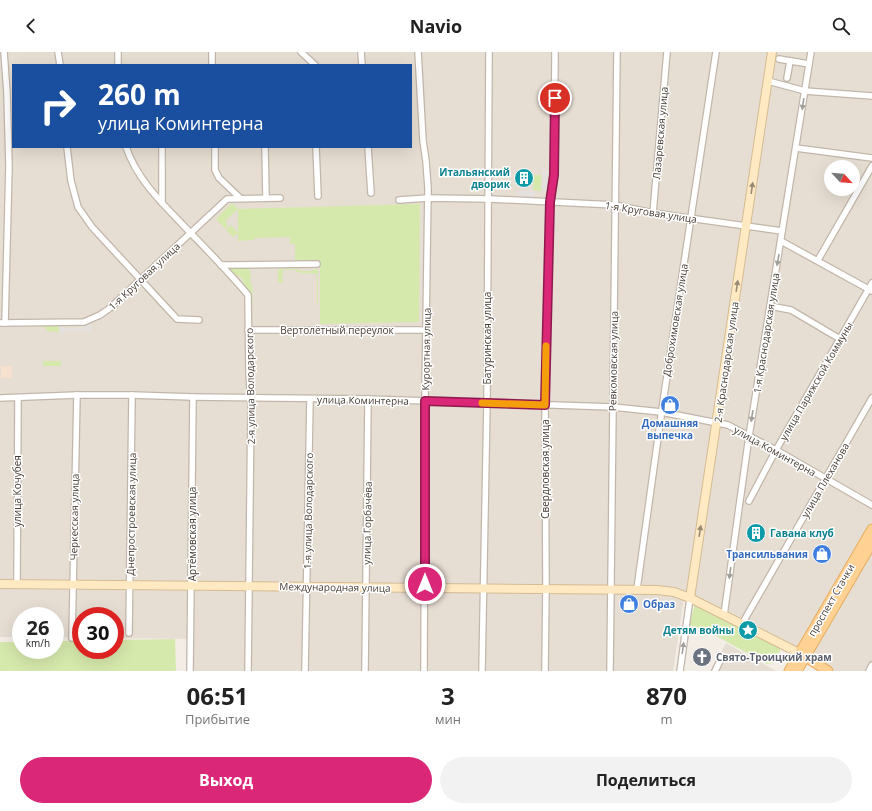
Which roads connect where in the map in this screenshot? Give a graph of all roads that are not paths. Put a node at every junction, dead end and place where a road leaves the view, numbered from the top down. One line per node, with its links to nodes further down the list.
1 (4, 52): 63 (street)
2 (58, 52): 17 (street)
3 (118, 52): 18 (street)
4 (212, 52): 19 (street)
5 (301, 52): 20 (street)
6 (362, 52): 21 (street)
7 (418, 52): 43 (street, Курортная улица)
8 (490, 52): 45 (street, Батуринская улица)
9 (555, 52): 47 (street, Свердловская улица)
10 (617, 52): 49 (street, Ревкомовская улица)
11 (667, 52): 50 (street, Лазаревская улица)
12 (716, 52): 51 (street, Доброхимовская улица)
13 (772, 52): 24 (main road, 2-я Краснодарская улица)
14 (812, 52): 22 (street, 1-я Краснодарская улица)
15 (779, 59): 16 (street)
16 (790, 61): 22 (street); 23 (street)
17 (60, 64)
18 (118, 64)
19 (212, 64)
20 (314, 64)
21 (362, 64)
22 (809, 64): 25 (street, 1-я Краснодарская улица)
23 (787, 78)
24 (768, 81): 25 (street); 52 (main road, 2-я Краснодарская улица, one-way to 24)
25 (805, 91): 26 (street); 34 (street, 1-я Краснодарская улица, one-way to 34)
26 (872, 96)
27 (67, 148): 59 (street)
28 (126, 148): 48 (street, 2-я улица Володарского)
29 (162, 148): 48 (street)
30 (214, 148): 37 (street)
31 (265, 148): 41 (street)
32 (316, 148): 39 (street)
33 (368, 148): 38 (street)
34 (796, 148): 35 (street); 53 (street, 1-я Краснодарская улица)
35 (872, 158)
36 (872, 166): 56 (street)
37 (233, 192): 40 (street); 44 (street, 1-я Круговая улица)
38 (372, 193)
39 (318, 196)
40 (240, 198): 41 (street); 44 (street)
41 (266, 198): 42 (street)
42 (280, 198)
43 (428, 198): 45 (street, 1-я Круговая улица); 46 (street, 1-я Круговая улица); 65 (street, Курортная улица)
44 (227, 199): 54 (street, 1-я Круговая улица)
45 (488, 199): 47 (street, 1-я Круговая улица); 77 (street, Батуринская улица)
46 (399, 200)
47 (550, 202): 49 (street, 1-я Круговая улица); 78 (street, Свердловская улица)
48 (162, 203): 54 (street, 2-я улица Володарского)
49 (615, 205): 50 (street, 1-я Круговая улица); 79 (street, Ревкомовская улица)
50 (653, 213): 51 (street, 1-я Круговая улица)
51 (690, 218): 52 (street, 1-я Круговая улица); 80 (street, Доброхимовская улица)
52 (746, 226): 53 (street, 1-я Круговая улица); 81 (main road, 2-я Краснодарская улица, one-way to 52)
53 (782, 232): 55 (street, 1-я Краснодарская улица)
54 (191, 233): 58 (street, 2-я улица Володарского); 59 (street, 1-я Круговая улица)
55 (781, 241): 56 (street); 61 (street, 1-я Краснодарская улица, one-way to 61)
56 (818, 260): 60 (street)
57 (317, 264): 58 (street)
58 (221, 265): 64 (street, 2-я улица Володарского)
59 (141, 280): 62 (street); 63 (street, 1-я Круговая улица)
60 (871, 288): 66 (street, улица Парижской Коммуны)
61 (770, 306): 66 (street); 82 (street, 1-я Краснодарская улица, one-way to 82)
62 (199, 320)
63 (2, 323)
64 (248, 330): 65 (street, Вертолётный переулок); 72 (street, 2-я улица Володарского)
65 (426, 330): 76 (street, Курортная улица)
66 (840, 339): 83 (street, улица Парижской Коммуны)
67 (77, 395): 68 (street, улица Коминтерна); 70 (street, улица Коминтерна); 91 (street, Черкесская улица)
68 (132, 395): 71 (street, улица Коминтерна); 92 (street, Днепростроевская улица)
69 (0, 398): 70 (street, улица Коминтерна)
70 (18, 398): 90 (street, улица Кочубея)
71 (193, 398): 72 (street, улица Коминтерна); 93 (street, Артёмовская улица)
72 (250, 398): 74 (street, улица Коминтерна); 94 (street, 2-я улица Володарского)
73 (872, 398): 84 (street, улица Плеханова)
74 (310, 399): 75 (street, улица Коминтерна); 95 (street, 1-я улица Володарского)
75 (368, 399): 76 (street, улица Коминтерна); 97 (street, улица Горбачёва)
76 (425, 401): 77 (street, улица Коминтерна); 96 (street, Курортная улица)
77 (487, 403): 78 (street, улица Коминтерна); 98 (street, Батуринская улица)
78 (545, 405): 79 (street, улица Коминтерна); 99 (street, Свердловская улица)
79 (613, 407): 80 (street, улица Коминтерна); 100 (street, Ревкомовская улица)
80 (661, 412): 81 (street, улица Коминтерна); 101 (street, Доброхимовская улица)
81 (717, 421): 82 (street, улица Коминтерна); 102 (main road, 2-я Краснодарская улица, one-way to 81)
82 (749, 436): 83 (street, улица Коминтерна); 104 (street, 1-я Краснодарская улица, one-way to 104)
83 (776, 450): 84 (street, улица Коминтерна); 85 (street, улица Парижской Коммуны)
84 (826, 479): 86 (street, улица Коминтерна); 105 (street, улица Плеханова)
85 (749, 502)
86 (872, 505)
87 (872, 529): 107 (main road, проспект Стачки)
88 (872, 543): 107 (main road, проспект Стачки)
89 (0, 584): 90 (main road, Международная улица)
90 (17, 585): 91 (main road, Международная улица)
91 (72, 585): 92 (main road, Международная улица); 103 (street, Черкесская улица)
92 (130, 585): 93 (main road, Международная улица); 106 (street, Днепростроевская улица)
93 (191, 586): 94 (main road, Международная улица); 110 (street, Артёмовская улица)
94 (250, 586): 95 (main road, Международная улица); 111 (street, 2-я улица Володарского)
95 (307, 586): 97 (main road, Международная улица); 112 (street, 1-я улица Володарского)
96 (425, 587): 97 (main road, Международная улица); 98 (main road, Международная улица); 114 (street, Курортная улица)
97 (366, 588): 113 (street, улица Горбачёва)
98 (483, 588): 99 (main road, Международная улица); 115 (street, Батуринская улица)
99 (546, 588): 100 (main road, Международная улица); 116 (street, Свердловская улица)
100 (611, 589): 101 (main road, Международная улица); 117 (street, Ревкомовская улица)
101 (637, 589): 102 (main road, Международная улица)
102 (690, 598): 104 (main road, Международная улица); 118 (street, 2-я Краснодарская улица, one-way to 102)
103 (72, 607)
104 (724, 615): 105 (main road, Международная улица)
105 (742, 624): 107 (main road, Международная улица)
106 (129, 633)
107 (803, 655): 120 (main road, проспект Стачки); 121 (main road, проспект Стачки); 122 (main road)
108 (722, 657): 119 (street)
109 (872, 665): 123 (street)
110 (190, 671)
111 (248, 671)
112 (305, 671)
113 (365, 671)
114 (424, 671)
115 (482, 671)
116 (545, 671)
117 (610, 671)
118 (680, 671)
119 (715, 671)
120 (789, 671)
121 (797, 671)
122 (828, 671)
123 (868, 671)

